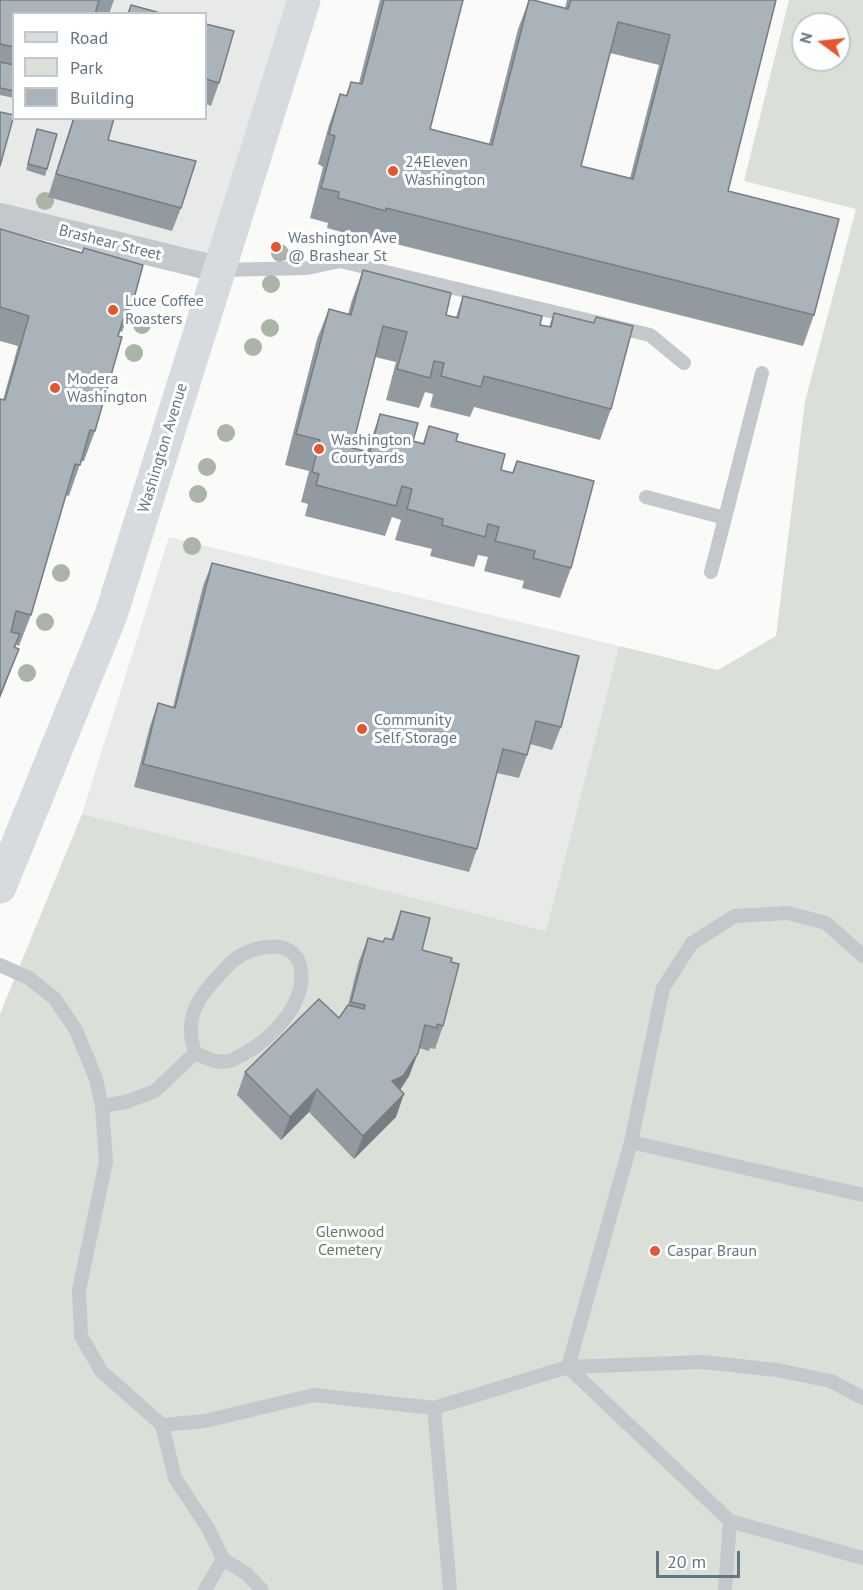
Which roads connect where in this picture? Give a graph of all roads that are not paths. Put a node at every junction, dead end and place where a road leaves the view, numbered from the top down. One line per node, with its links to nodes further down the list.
1 (304, 0): 3 (main road, Washington Avenue)
2 (0, 216): 3 (street, Brashear Street)
3 (220, 270): 4 (lane); 9 (main road, Washington Avenue)
4 (684, 363)
5 (762, 373): 7 (lane)
6 (646, 497): 7 (lane)
7 (725, 518): 8 (lane)
8 (711, 572)
9 (0, 888)
10 (863, 956): 14 (lane)
11 (0, 965): 13 (lane)
12 (195, 1053): 12 (lane); 13 (lane)
13 (102, 1106): 19 (lane)
14 (631, 1142): 15 (lane); 16 (lane)
15 (863, 1196)
16 (568, 1367): 17 (lane); 18 (lane); 20 (lane)
17 (863, 1398)
18 (434, 1408): 19 (lane); 25 (lane)
19 (162, 1425): 22 (lane)
20 (730, 1521): 21 (lane); 26 (lane)
21 (863, 1558)
22 (223, 1559): 23 (lane); 24 (lane)
23 (205, 1590)
24 (262, 1590)
25 (450, 1590)
26 (725, 1590)

